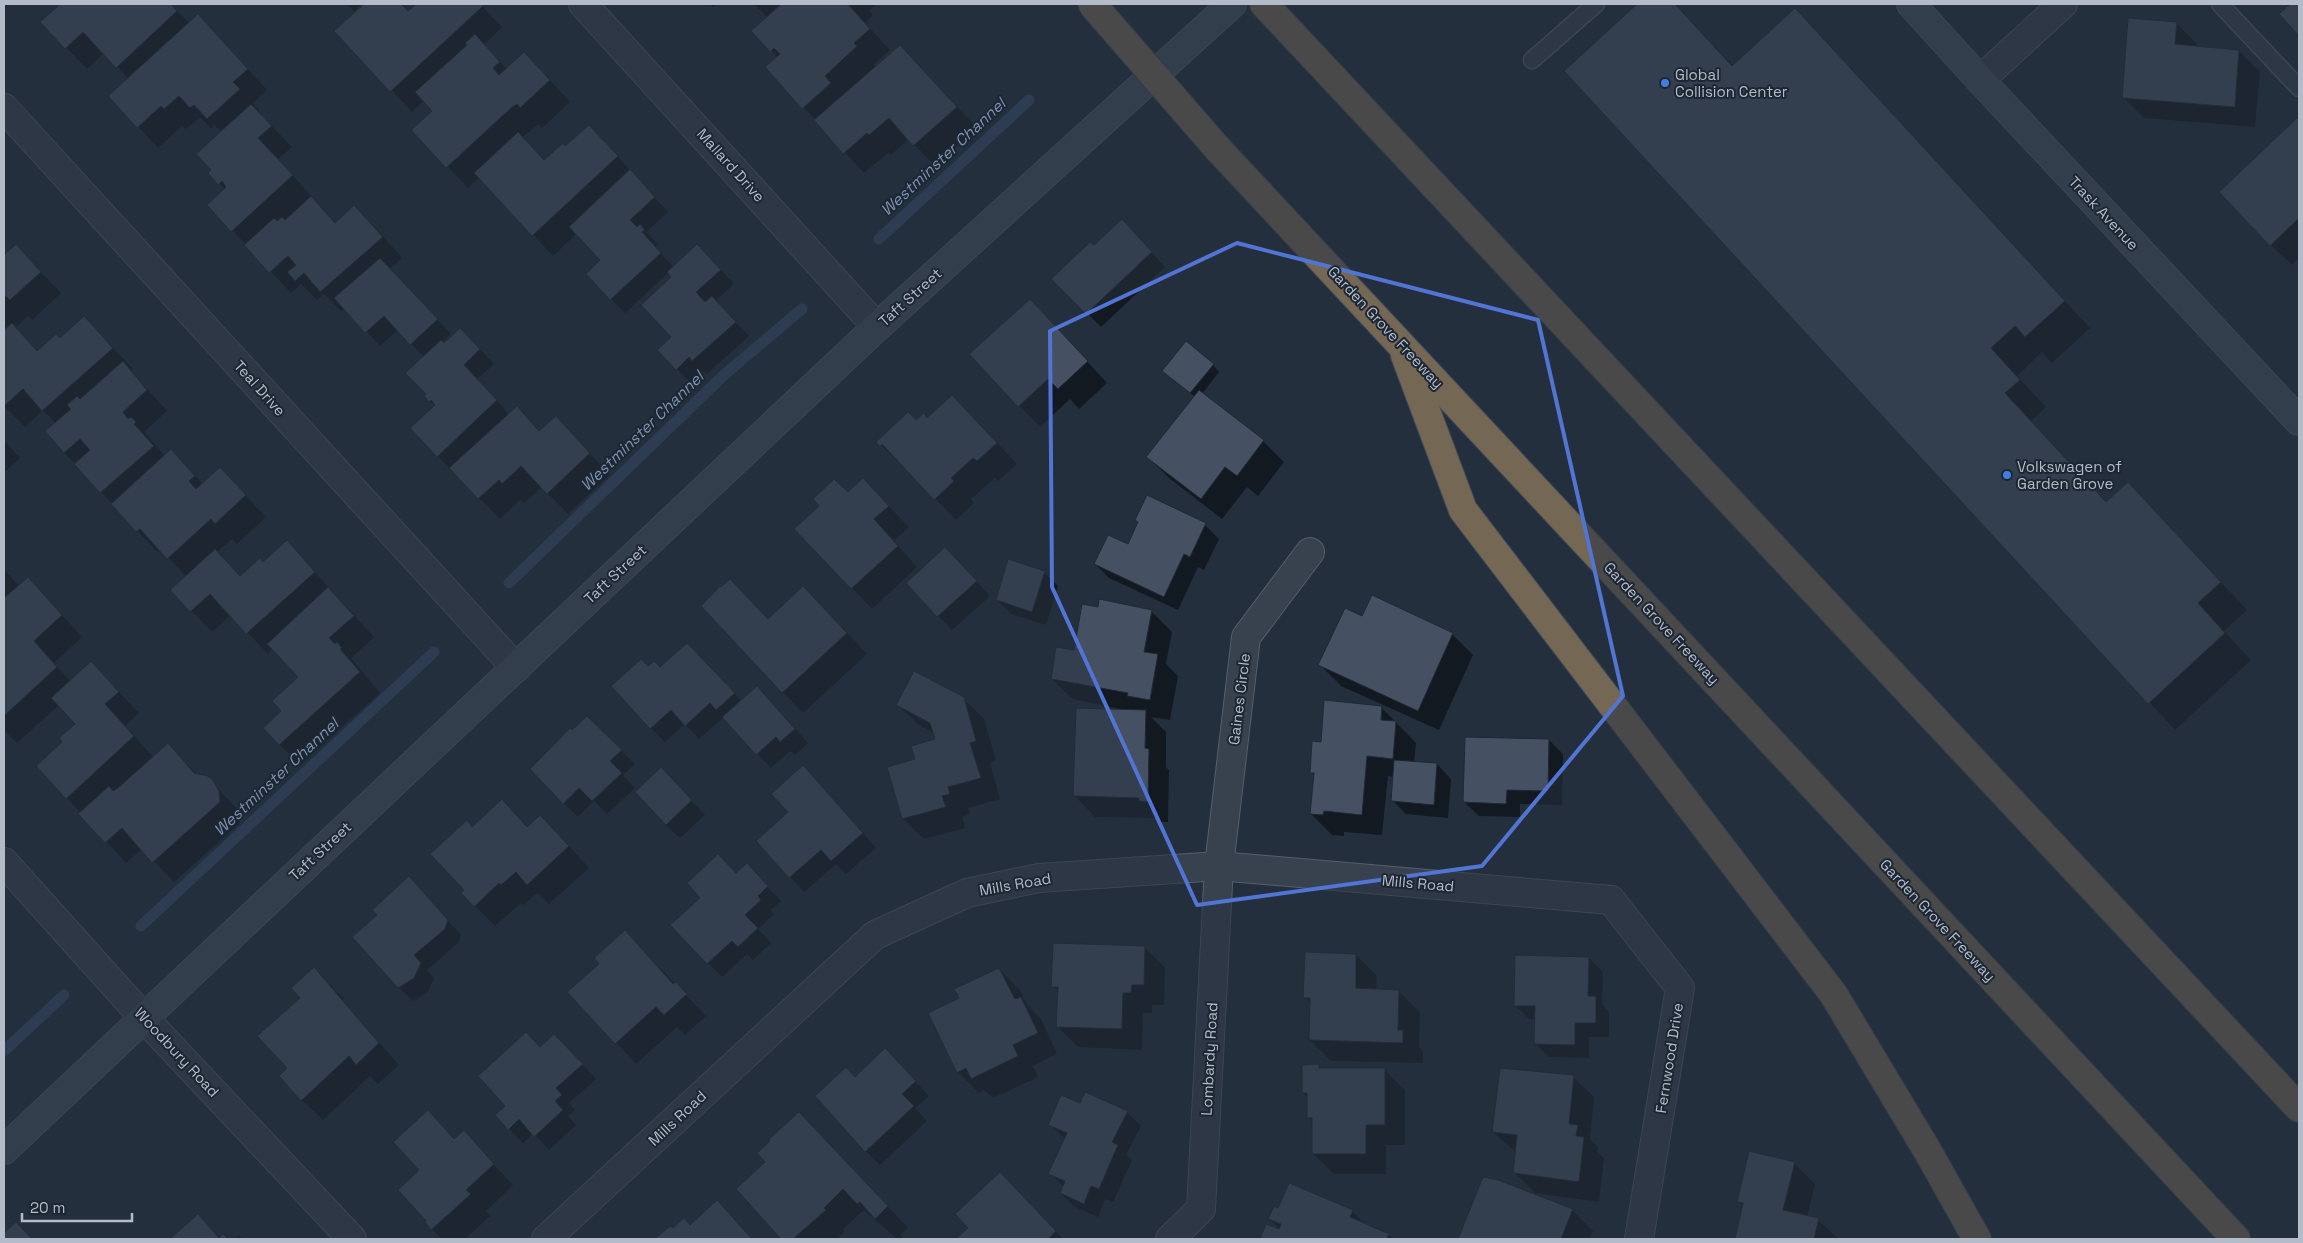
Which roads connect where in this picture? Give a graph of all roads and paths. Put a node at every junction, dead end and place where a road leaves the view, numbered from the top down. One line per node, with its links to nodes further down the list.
1 (583, 4): 13 (street, Mallard Drive)
2 (1092, 4): 14 (highway, Garden Grove Freeway, bridge)
3 (1232, 4): 13 (street, Taft Street)
4 (1264, 4): 22 (highway)
5 (1596, 4): 9 (lane)
6 (1911, 4): 10 (street, Trask Avenue)
7 (2063, 4): 10 (street)
8 (2220, 4): 11 (lane)
9 (1532, 60)
10 (1980, 80): 15 (street, Trask Avenue)
11 (2299, 88)
12 (4, 108): 17 (street, Teal Drive)
13 (877, 327): 17 (street, Taft Street)
14 (1400, 342): 28 (highway); 29 (highway, Garden Grove Freeway)
15 (2299, 421)
16 (1310, 552): 19 (street, Gaines Circle)
17 (516, 668): 21 (street, Taft Street)
18 (4, 862): 21 (street, Woodbury Road)
19 (1219, 866): 20 (street, Mills Road); 25 (street, Mills Road); 26 (street, Lombardy Road)
20 (1611, 900): 27 (street, Fernwood Drive)
21 (143, 1017): 23 (street, Taft Street); 24 (street, Woodbury Road)
22 (2299, 1108)
23 (4, 1150)
24 (352, 1239)
25 (546, 1239)
26 (1170, 1239)
27 (1639, 1239)
28 (1977, 1239)
29 (2236, 1239)

